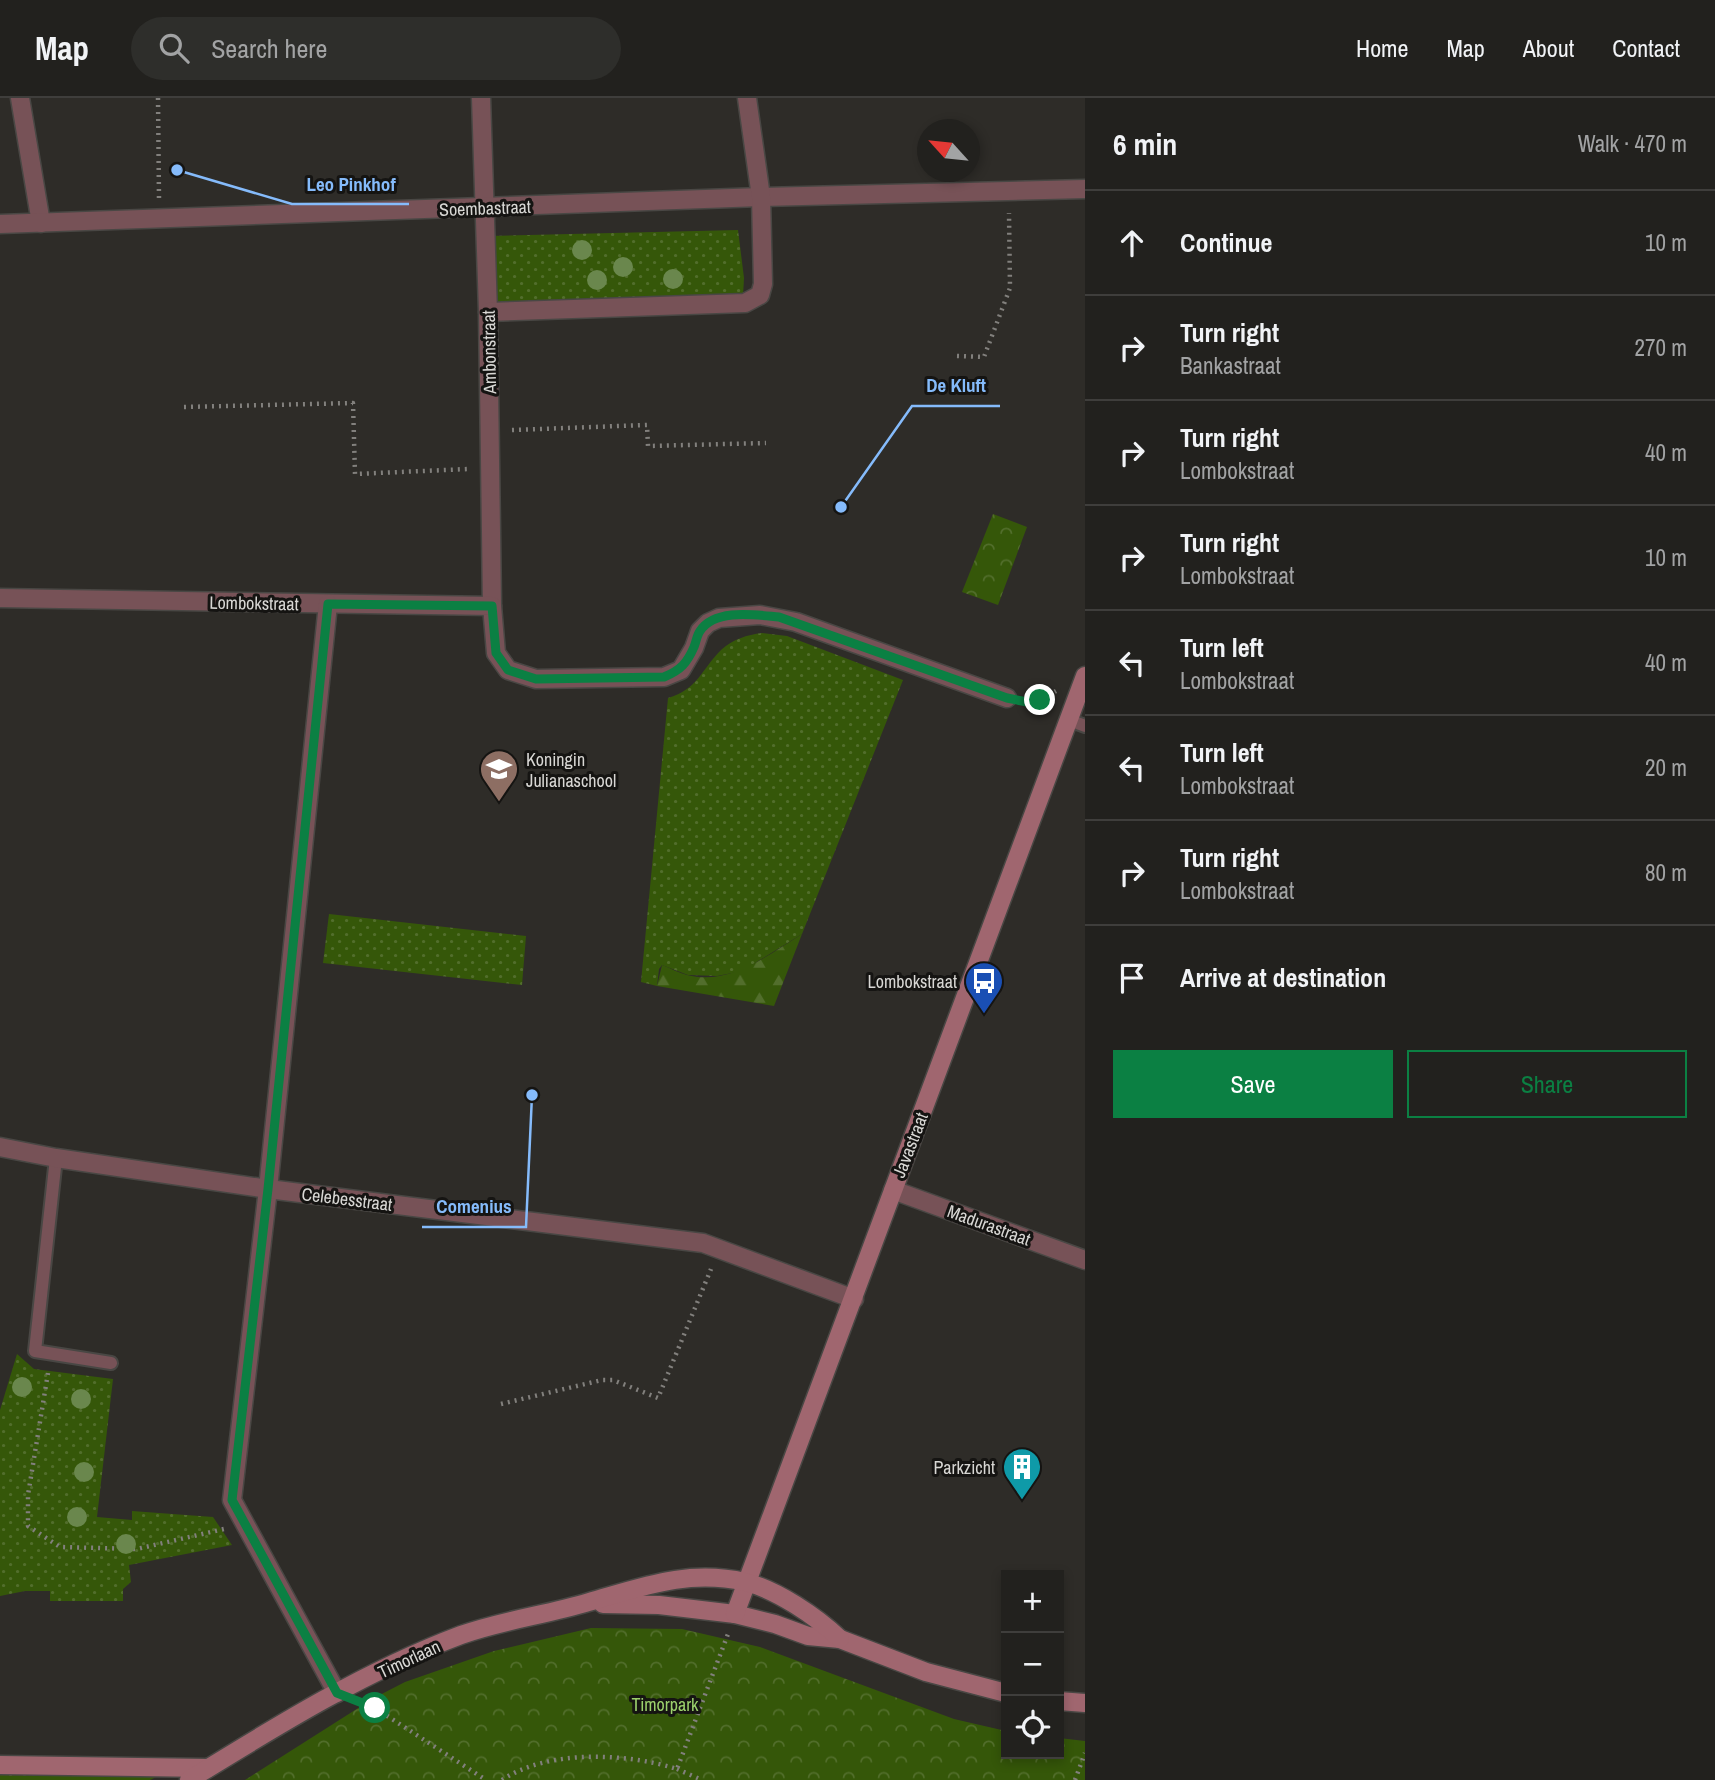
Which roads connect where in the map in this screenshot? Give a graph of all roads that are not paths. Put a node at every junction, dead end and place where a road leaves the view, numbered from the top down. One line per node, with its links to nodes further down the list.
1 (20, 98): 7 (street)
2 (481, 98): 6 (street, Ambonstraat)
3 (747, 98): 5 (street)
4 (1085, 189): 5 (street, Soembastraat)
5 (761, 197): 6 (street, Soembastraat); 9 (street)
6 (485, 208): 7 (street, Soembastraat); 9 (street, Ambonstraat)
7 (41, 223): 8 (street, Soembastraat)
8 (0, 224)
9 (488, 312): 12 (street, Ambonstraat)
10 (0, 598): 11 (street, Lombokstraat)
11 (328, 604): 12 (street, Lombokstraat); 18 (street)
12 (492, 606): 14 (street)
13 (1085, 676): 15 (street, Javastraat)
14 (1007, 698)
15 (1077, 723): 19 (street, Javastraat)
16 (0, 1147): 17 (street, Celebesstraat)
17 (56, 1158): 18 (street, Celebesstraat); 22 (lane)
18 (268, 1189): 21 (street, Celebesstraat); 28 (street)
19 (893, 1190): 20 (street, Madurastraat); 21 (street, Javastraat)
20 (1085, 1260)
21 (854, 1298): 23 (street, Javastraat)
22 (111, 1363)
23 (747, 1582): 24 (street, Timorlaan); 25 (street, Javastraat); 26 (street, Timorlaan)
24 (585, 1604): 25 (street, Timorlaan); 28 (street, Timorlaan)
25 (735, 1614): 26 (street, Timorlaan)
26 (840, 1639): 27 (street, Timorlaan)
27 (1001, 1692)
28 (337, 1693): 32 (street, Timorlaan)
29 (1064, 1701): 30 (street)
30 (1085, 1703)
31 (0, 1765): 32 (street)
32 (208, 1768): 33 (street, Timorlaan)
33 (189, 1780)

